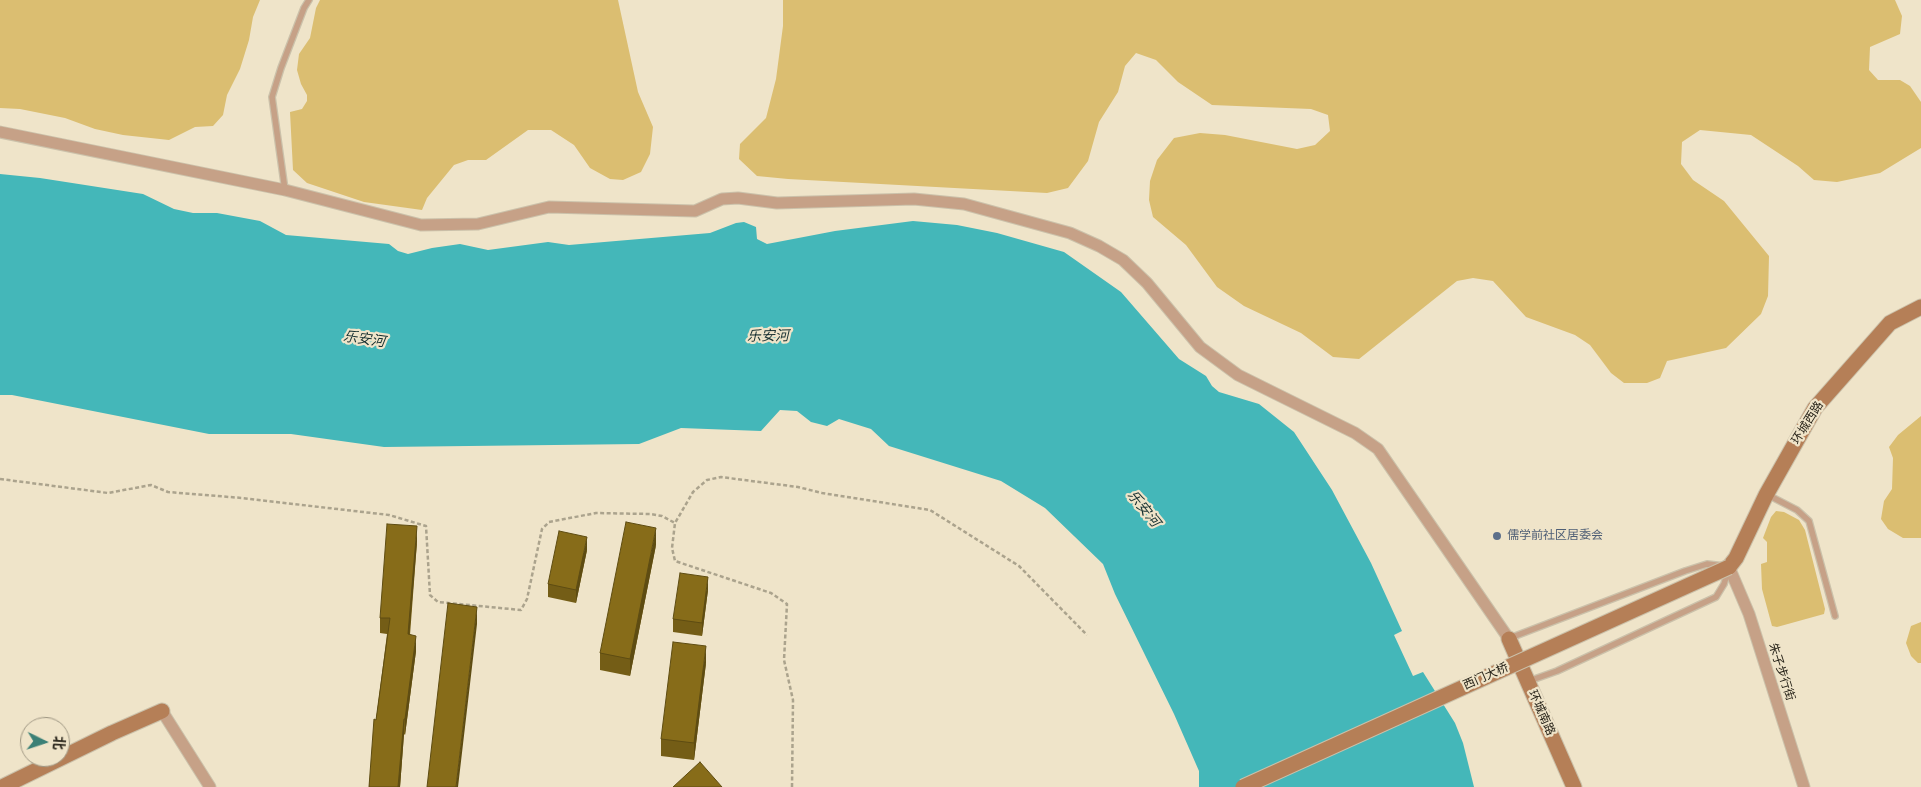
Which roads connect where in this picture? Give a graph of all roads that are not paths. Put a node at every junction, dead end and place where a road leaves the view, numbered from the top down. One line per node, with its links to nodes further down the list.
1 (309, 0): 3 (lane)
2 (0, 132): 3 (street)
3 (285, 190): 8 (street)
4 (1921, 307): 5 (street, 环城西路)
5 (1766, 494): 6 (street, 环城西路); 7 (lane)
6 (1729, 567): 8 (lane); 9 (lane); 13 (street, 西门大桥, bridge); 15 (street, 朱子步行街)
7 (1835, 616)
8 (1509, 639): 9 (street, 环城南路)
9 (1527, 682): 14 (street, 环城南路)
10 (162, 711): 11 (street); 12 (street)
11 (2, 787)
12 (210, 787)
13 (1243, 787)
14 (1574, 787)
15 (1804, 787)

